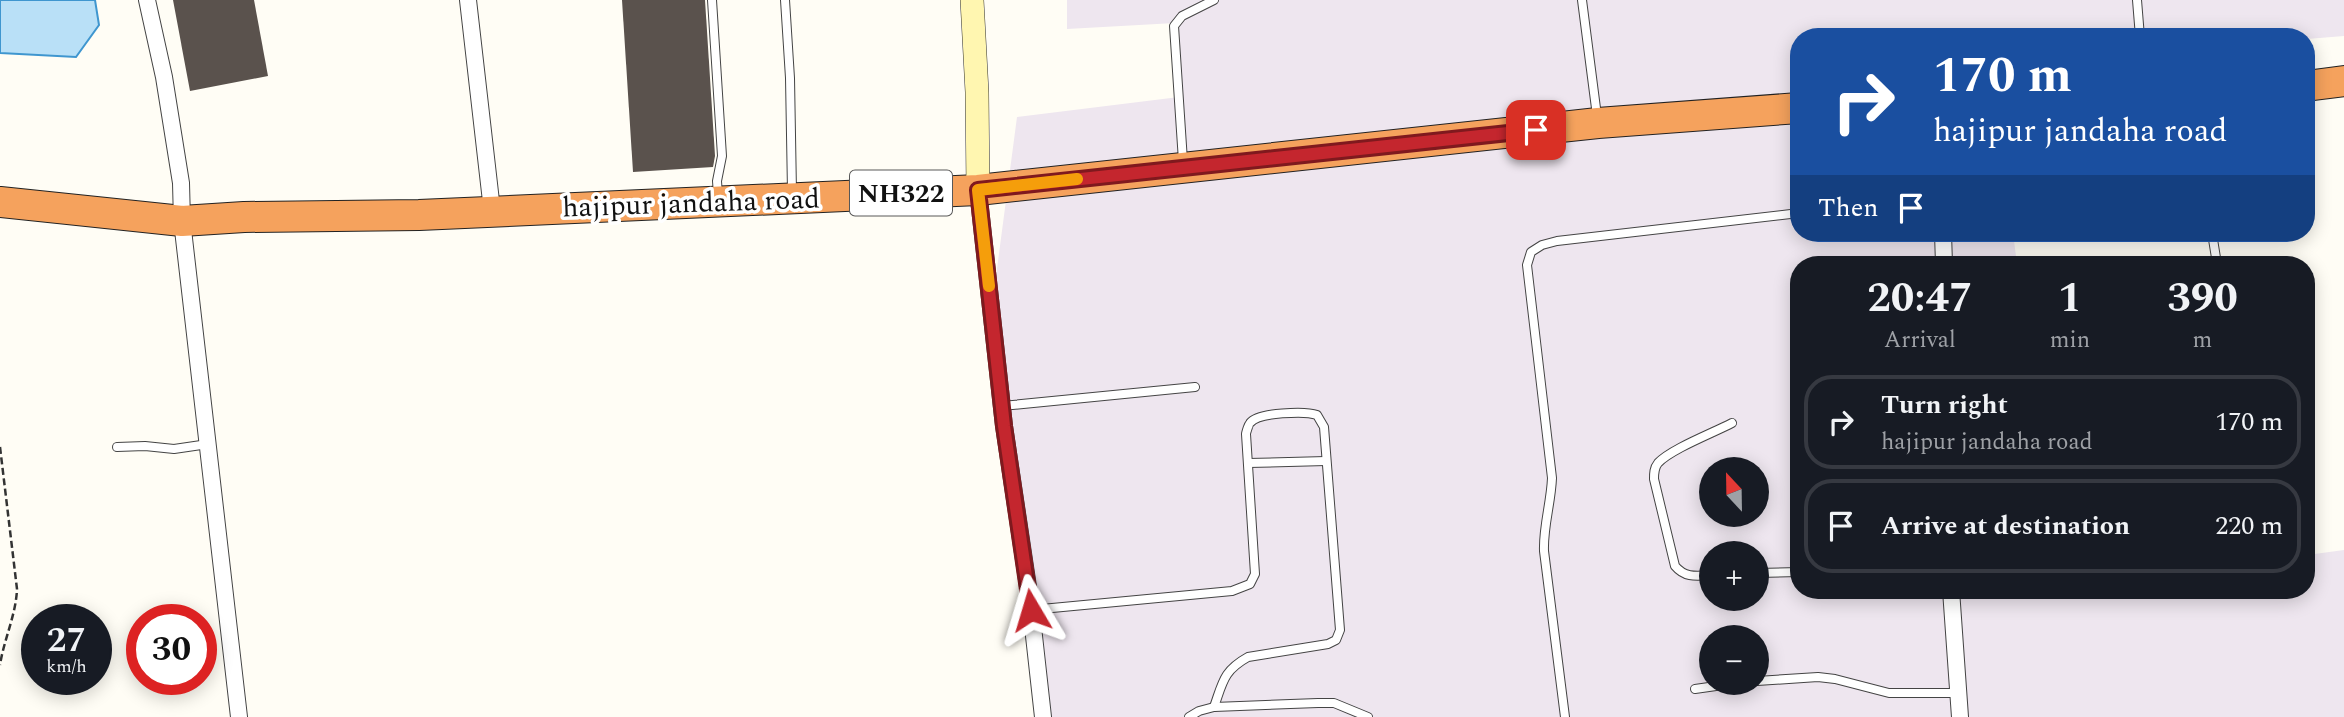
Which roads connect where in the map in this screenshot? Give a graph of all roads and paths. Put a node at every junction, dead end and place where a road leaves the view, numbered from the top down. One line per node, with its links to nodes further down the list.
1 (147, 0): 21 (street)
2 (468, 0): 19 (street)
3 (712, 0): 17 (lane)
4 (785, 0): 16 (lane)
5 (972, 0): 15 (street)
6 (1214, 0): 14 (lane)
7 (1582, 0): 13 (lane)
8 (2137, 0): 9 (lane)
9 (2139, 28)
10 (2344, 81): 11 (highway)
11 (2315, 85)
12 (1790, 109): 13 (highway, hajipur jandaha road / NH322)
13 (1598, 123): 14 (highway, hajipur jandaha road / NH322)
14 (1183, 168): 15 (highway, hajipur jandaha road / NH322)
15 (978, 190): 16 (highway, hajipur jandaha road / NH322); 23 (street)
16 (792, 199): 17 (highway, hajipur jandaha road / NH322)
17 (718, 201): 19 (highway, hajipur jandaha road / NH322)
18 (0, 202): 21 (highway, hajipur jandaha road / NH322)
19 (492, 210): 21 (highway, hajipur jandaha road / NH322)
20 (1790, 214): 45 (lane)
21 (182, 220): 25 (street)
22 (1195, 387): 23 (lane)
23 (1002, 406): 34 (street)
24 (1732, 423): 32 (lane)
25 (208, 444): 27 (lane); 41 (street)
26 (0, 447): 35 (path)
27 (117, 447)
28 (1326, 461): 29 (lane); 29 (lane); 40 (lane)
29 (1248, 463): 34 (lane)
30 (1790, 572): 31 (lane)
31 (1769, 573)
32 (1699, 576)
33 (1952, 599): 39 (street)
34 (1031, 610): 42 (street)
35 (0, 665)
36 (1769, 680): 39 (lane)
37 (1699, 688): 38 (lane)
38 (1695, 689)
39 (1958, 693): 46 (street)
40 (1214, 707): 43 (lane); 44 (lane)
41 (239, 717)
42 (1043, 717)
43 (1189, 717)
44 (1368, 717)
45 (1565, 717)
46 (1960, 717)

